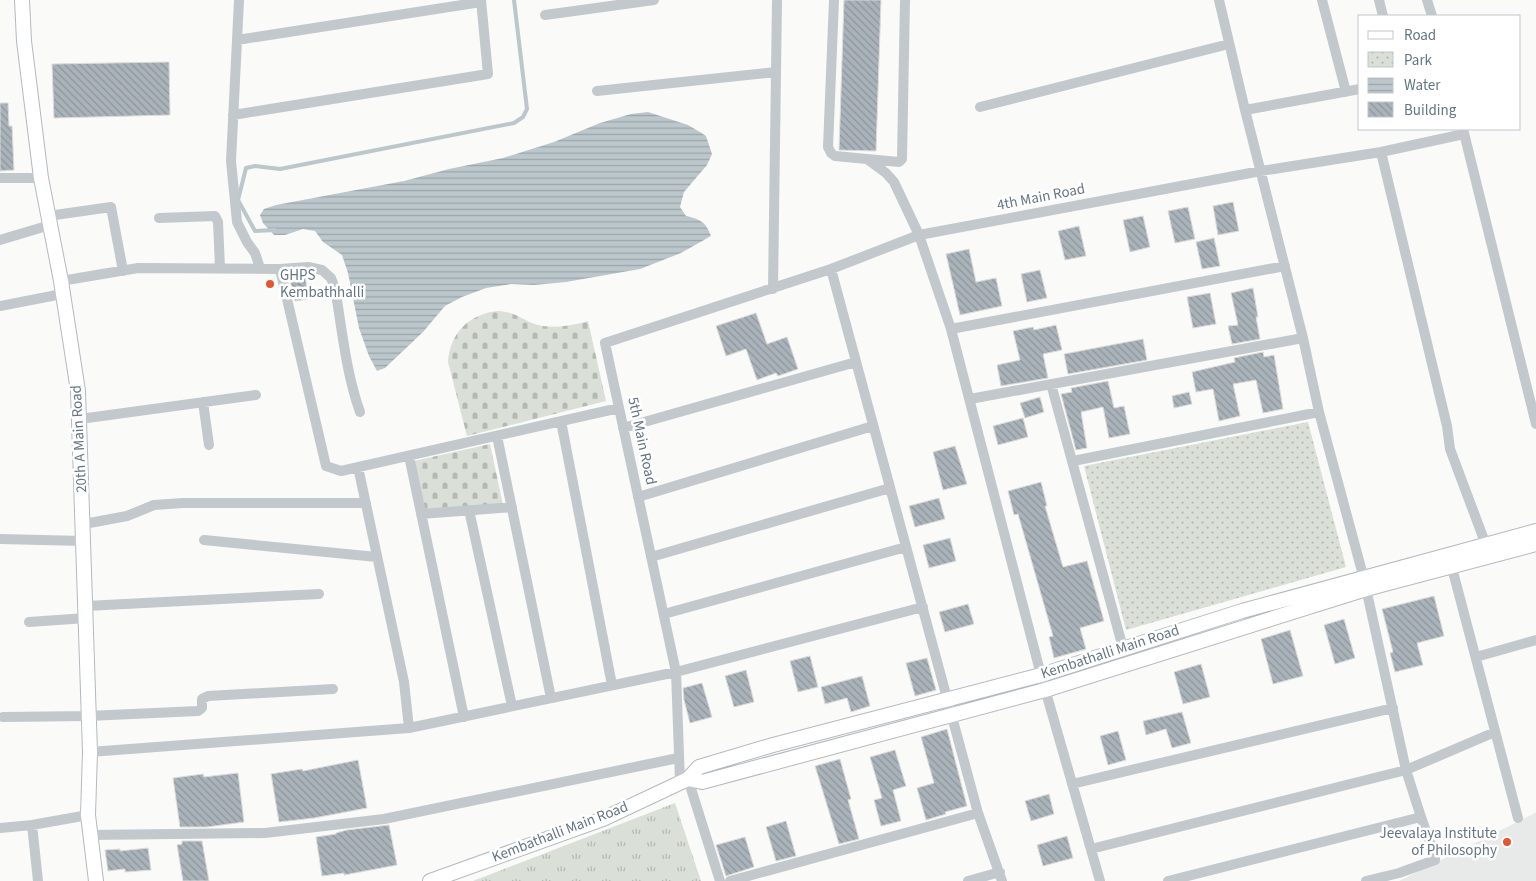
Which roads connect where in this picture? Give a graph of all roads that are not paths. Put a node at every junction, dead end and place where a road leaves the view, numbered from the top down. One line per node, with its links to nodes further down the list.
1 (22, 0): 29 (street, 20th A Main Road)
2 (239, 0): 15 (street)
3 (654, 0): 12 (street)
4 (777, 0): 17 (street)
5 (834, 0): 26 (street)
6 (905, 0): 26 (street)
7 (1219, 0): 16 (street)
8 (1322, 0): 20 (street)
9 (1379, 0): 13 (street)
10 (1427, 0): 14 (street)
11 (481, 1): 15 (street); 23 (street)
12 (545, 15)
13 (1383, 15)
14 (1432, 15)
15 (237, 40): 23 (street)
16 (1229, 44): 21 (street); 22 (street)
17 (776, 72): 18 (street); 41 (street)
18 (598, 90)
19 (1358, 90): 20 (street)
20 (1346, 92): 22 (street)
21 (980, 107)
22 (1245, 110): 27 (street)
23 (233, 115): 36 (street)
24 (1463, 131): 25 (street, 4th Main Road); 55 (street)
25 (1381, 152): 27 (street, 4th Main Road); 76 (street)
26 (868, 160): 32 (street)
27 (1262, 171): 32 (street, 4th Main Road); 34 (street)
28 (0, 178): 29 (street)
29 (40, 178): 31 (street, 20th A Main Road)
30 (159, 218): 35 (street)
31 (49, 221): 33 (street); 39 (street); 40 (street, 20th A Main Road)
32 (919, 235): 38 (street, 4th Main Road); 43 (street)
33 (0, 240)
34 (1285, 266): 43 (street); 44 (street)
35 (220, 268): 36 (street); 39 (street)
36 (260, 268): 37 (street)
37 (280, 269): 51 (street); 62 (street)
38 (831, 269): 41 (street, 5th Main Road); 45 (street)
39 (123, 271): 40 (street)
40 (61, 287): 42 (street); 53 (street, 20th A Main Road)
41 (773, 289): 50 (street, 5th Main Road)
42 (0, 306)
43 (952, 329): 48 (street)
44 (1303, 338): 46 (street); 52 (street)
45 (856, 362): 56 (street); 57 (street)
46 (1051, 384): 48 (street); 61 (street)
47 (256, 395): 49 (street)
48 (970, 400): 92 (street)
49 (203, 402): 53 (street); 59 (street)
50 (619, 408): 54 (street); 57 (street, 5th Main Road)
51 (360, 412)
52 (1319, 412): 61 (street); 82 (street)
53 (80, 419): 69 (street, 20th A Main Road)
54 (561, 421): 58 (street); 93 (street)
55 (1536, 424)
56 (874, 426): 63 (street); 64 (street)
57 (624, 428): 64 (street, 5th Main Road)
58 (497, 436): 60 (street); 66 (street)
59 (209, 445)
60 (409, 456): 62 (street); 68 (street)
61 (1073, 461): 89 (street)
62 (358, 467): 65 (street)
63 (890, 488): 77 (street); 80 (street)
64 (638, 497): 80 (street, 5th Main Road)
65 (366, 503): 69 (street); 79 (street)
66 (512, 507): 67 (street); 96 (street)
67 (469, 510): 68 (street); 98 (street)
68 (421, 514): 101 (street)
69 (84, 524): 74 (street, 20th A Main Road)
70 (1536, 531): 76 (street, Kembathalli Main Road)
71 (0, 535): 72 (street)
72 (0, 539): 74 (street); 78 (street)
73 (204, 540): 79 (street)
74 (84, 541): 85 (street, 20th A Main Road)
75 (1536, 544): 81 (street, Kembathalli Main Road)
76 (1486, 545): 82 (street, Kembathalli Main Road)
77 (906, 547): 84 (street); 86 (street)
78 (0, 548)
79 (377, 557): 104 (street)
80 (651, 557): 86 (street, 5th Main Road)
81 (1452, 568): 82 (street, Kembathalli Main Road); 90 (street)
82 (1365, 584): 89 (street, Kembathalli Main Road); 95 (street, Kembathalli Main Road); 99 (street)
83 (319, 594): 85 (street)
84 (923, 607): 91 (street); 97 (street)
85 (86, 612): 87 (street); 100 (street, 20th A Main Road)
86 (664, 614): 91 (street, 5th Main Road)
87 (29, 622)
88 (1536, 640): 90 (street)
89 (1123, 648): 92 (street, Kembathalli Main Road)
90 (1476, 656): 105 (street)
91 (676, 672): 93 (street); 107 (street, 5th Main Road)
92 (1041, 675): 95 (street); 97 (street, Kembathalli Main Road)
93 (612, 685): 96 (street)
94 (333, 689): 100 (street)
95 (1046, 690): 102 (street, Kembathalli Main Road); 110 (street)
96 (551, 698): 98 (street)
97 (946, 698): 102 (street); 109 (street, Kembathalli Main Road)
98 (512, 706): 101 (street)
99 (1393, 708): 108 (street); 110 (street)
100 (88, 716): 103 (street); 106 (street, 20th A Main Road)
101 (464, 716): 104 (street)
102 (952, 716): 109 (street, Kembathalli Main Road); 111 (street)
103 (4, 717)
104 (409, 728): 106 (street)
105 (1496, 732): 108 (street); 114 (street)
106 (90, 752): 112 (street, 20th A Main Road)
107 (678, 758): 109 (street, 5th Main Road); 117 (street)
108 (1406, 770): 113 (street); 118 (street)
109 (684, 780): 122 (street, Kembathalli Main Road); 123 (street, 5th Main Road)
110 (1072, 784): 118 (street)
111 (978, 813): 119 (street); 124 (street)
112 (88, 815): 115 (street); 117 (street, 20th A Main Road)
113 (1421, 817): 127 (street); 128 (street)
114 (1518, 818)
115 (32, 825): 116 (street); 120 (street)
116 (0, 828)
117 (89, 836): 121 (street, 20th A Main Road)
118 (1090, 849): 126 (street)
119 (1001, 876): 125 (street)
120 (38, 881)
121 (96, 881)
122 (430, 881)
123 (720, 881)
124 (730, 881)
125 (968, 881)
126 (1100, 881)
127 (1168, 881)
128 (1366, 881)

